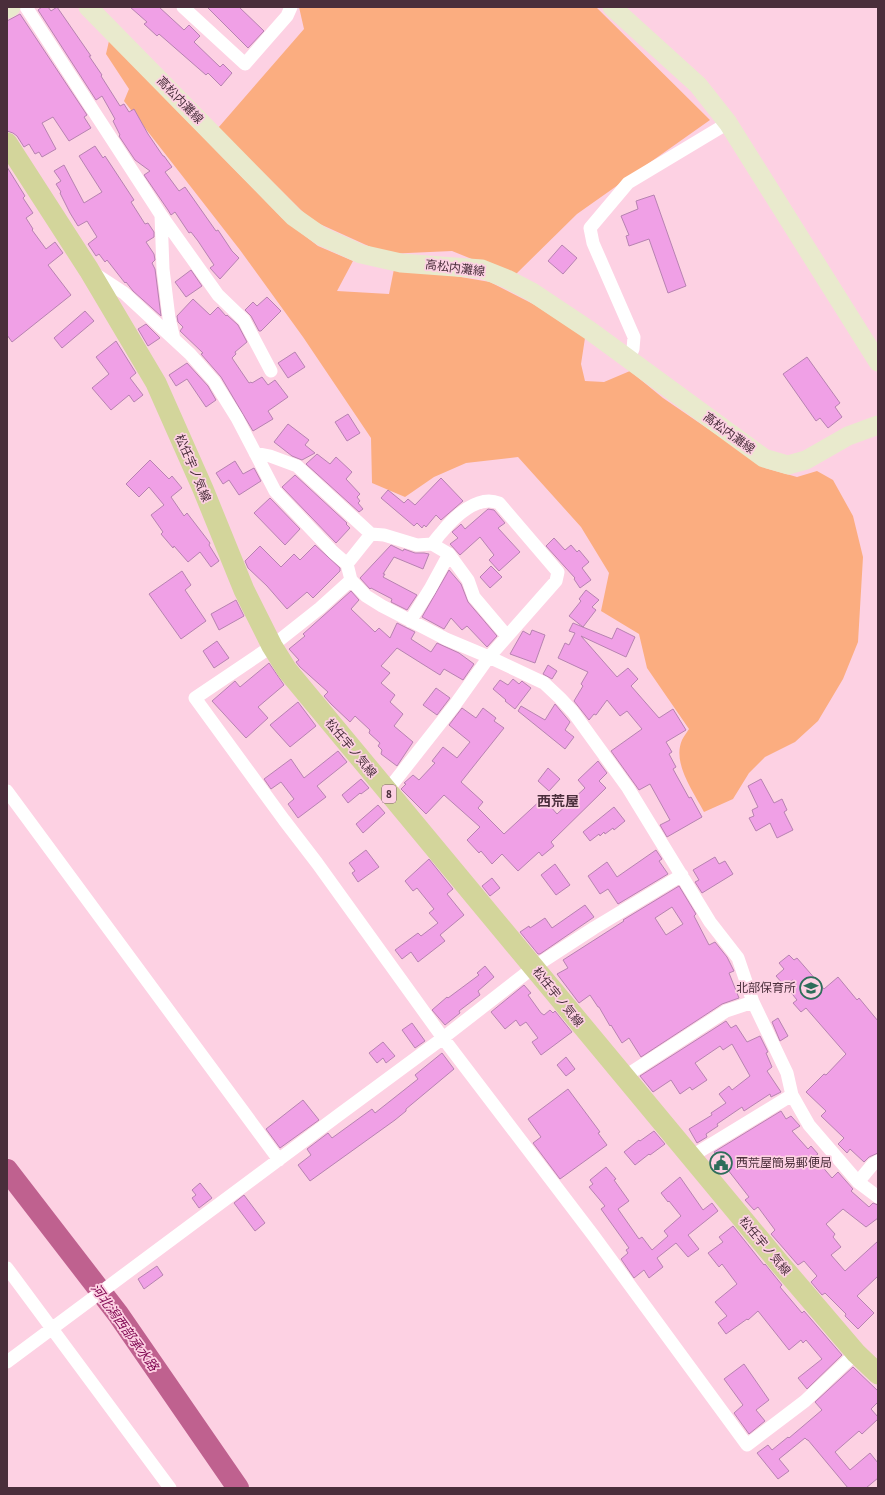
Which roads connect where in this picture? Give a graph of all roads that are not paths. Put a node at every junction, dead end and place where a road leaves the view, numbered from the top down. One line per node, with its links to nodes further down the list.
1 (11, 7): 7 (main road)
2 (26, 7): 10 (street)
3 (88, 7): 13 (main road, 高松内灘線)
4 (183, 7): 5 (street)
5 (291, 7)
6 (612, 7): 8 (main road)
7 (7, 9)
8 (728, 123): 13 (street); 14 (main road)
9 (7, 143): 11 (main road, 松任宇ノ気線 / 8)
10 (162, 215): 12 (street); 15 (street)
11 (89, 270): 12 (street); 25 (main road, 松任宇ノ気線 / 8)
12 (174, 339): 17 (street)
13 (628, 360): 16 (main road, 高松内灘線)
14 (878, 362)
15 (271, 371)
16 (878, 425)
17 (255, 453): 18 (street); 21 (street)
18 (371, 534): 19 (street); 21 (street)
19 (432, 544): 20 (street); 24 (street)
20 (449, 554): 23 (street); 24 (street)
21 (347, 564): 22 (street)
22 (352, 580): 23 (street); 25 (street)
23 (410, 621): 26 (street)
24 (507, 636): 26 (street)
25 (272, 646): 28 (main road, 松任宇ノ気線 / 8); 32 (street)
26 (489, 657): 28 (street); 29 (street)
27 (7, 791): 36 (street)
28 (387, 791): 30 (main road, 松任宇ノ気線 / 8)
29 (682, 875): 30 (street); 31 (street)
30 (534, 966): 32 (street); 33 (main road, 松任宇ノ気線 / 8)
31 (752, 1002): 33 (street); 34 (street)
32 (443, 1038): 36 (street); 42 (street)
33 (624, 1077): 35 (main road, 松任宇ノ気線 / 8)
34 (792, 1095): 35 (street); 38 (street)
35 (692, 1156): 42 (main road, 松任宇ノ気線 / 8)
36 (279, 1160): 41 (street)
37 (878, 1161): 38 (street)
38 (858, 1182): 39 (street)
39 (878, 1198)
40 (7, 1268): 41 (street)
41 (52, 1328): 43 (street); 45 (street)
42 (856, 1353): 44 (main road, 松任宇ノ気線 / 8)
43 (7, 1362)
44 (878, 1374)
45 (170, 1488)

